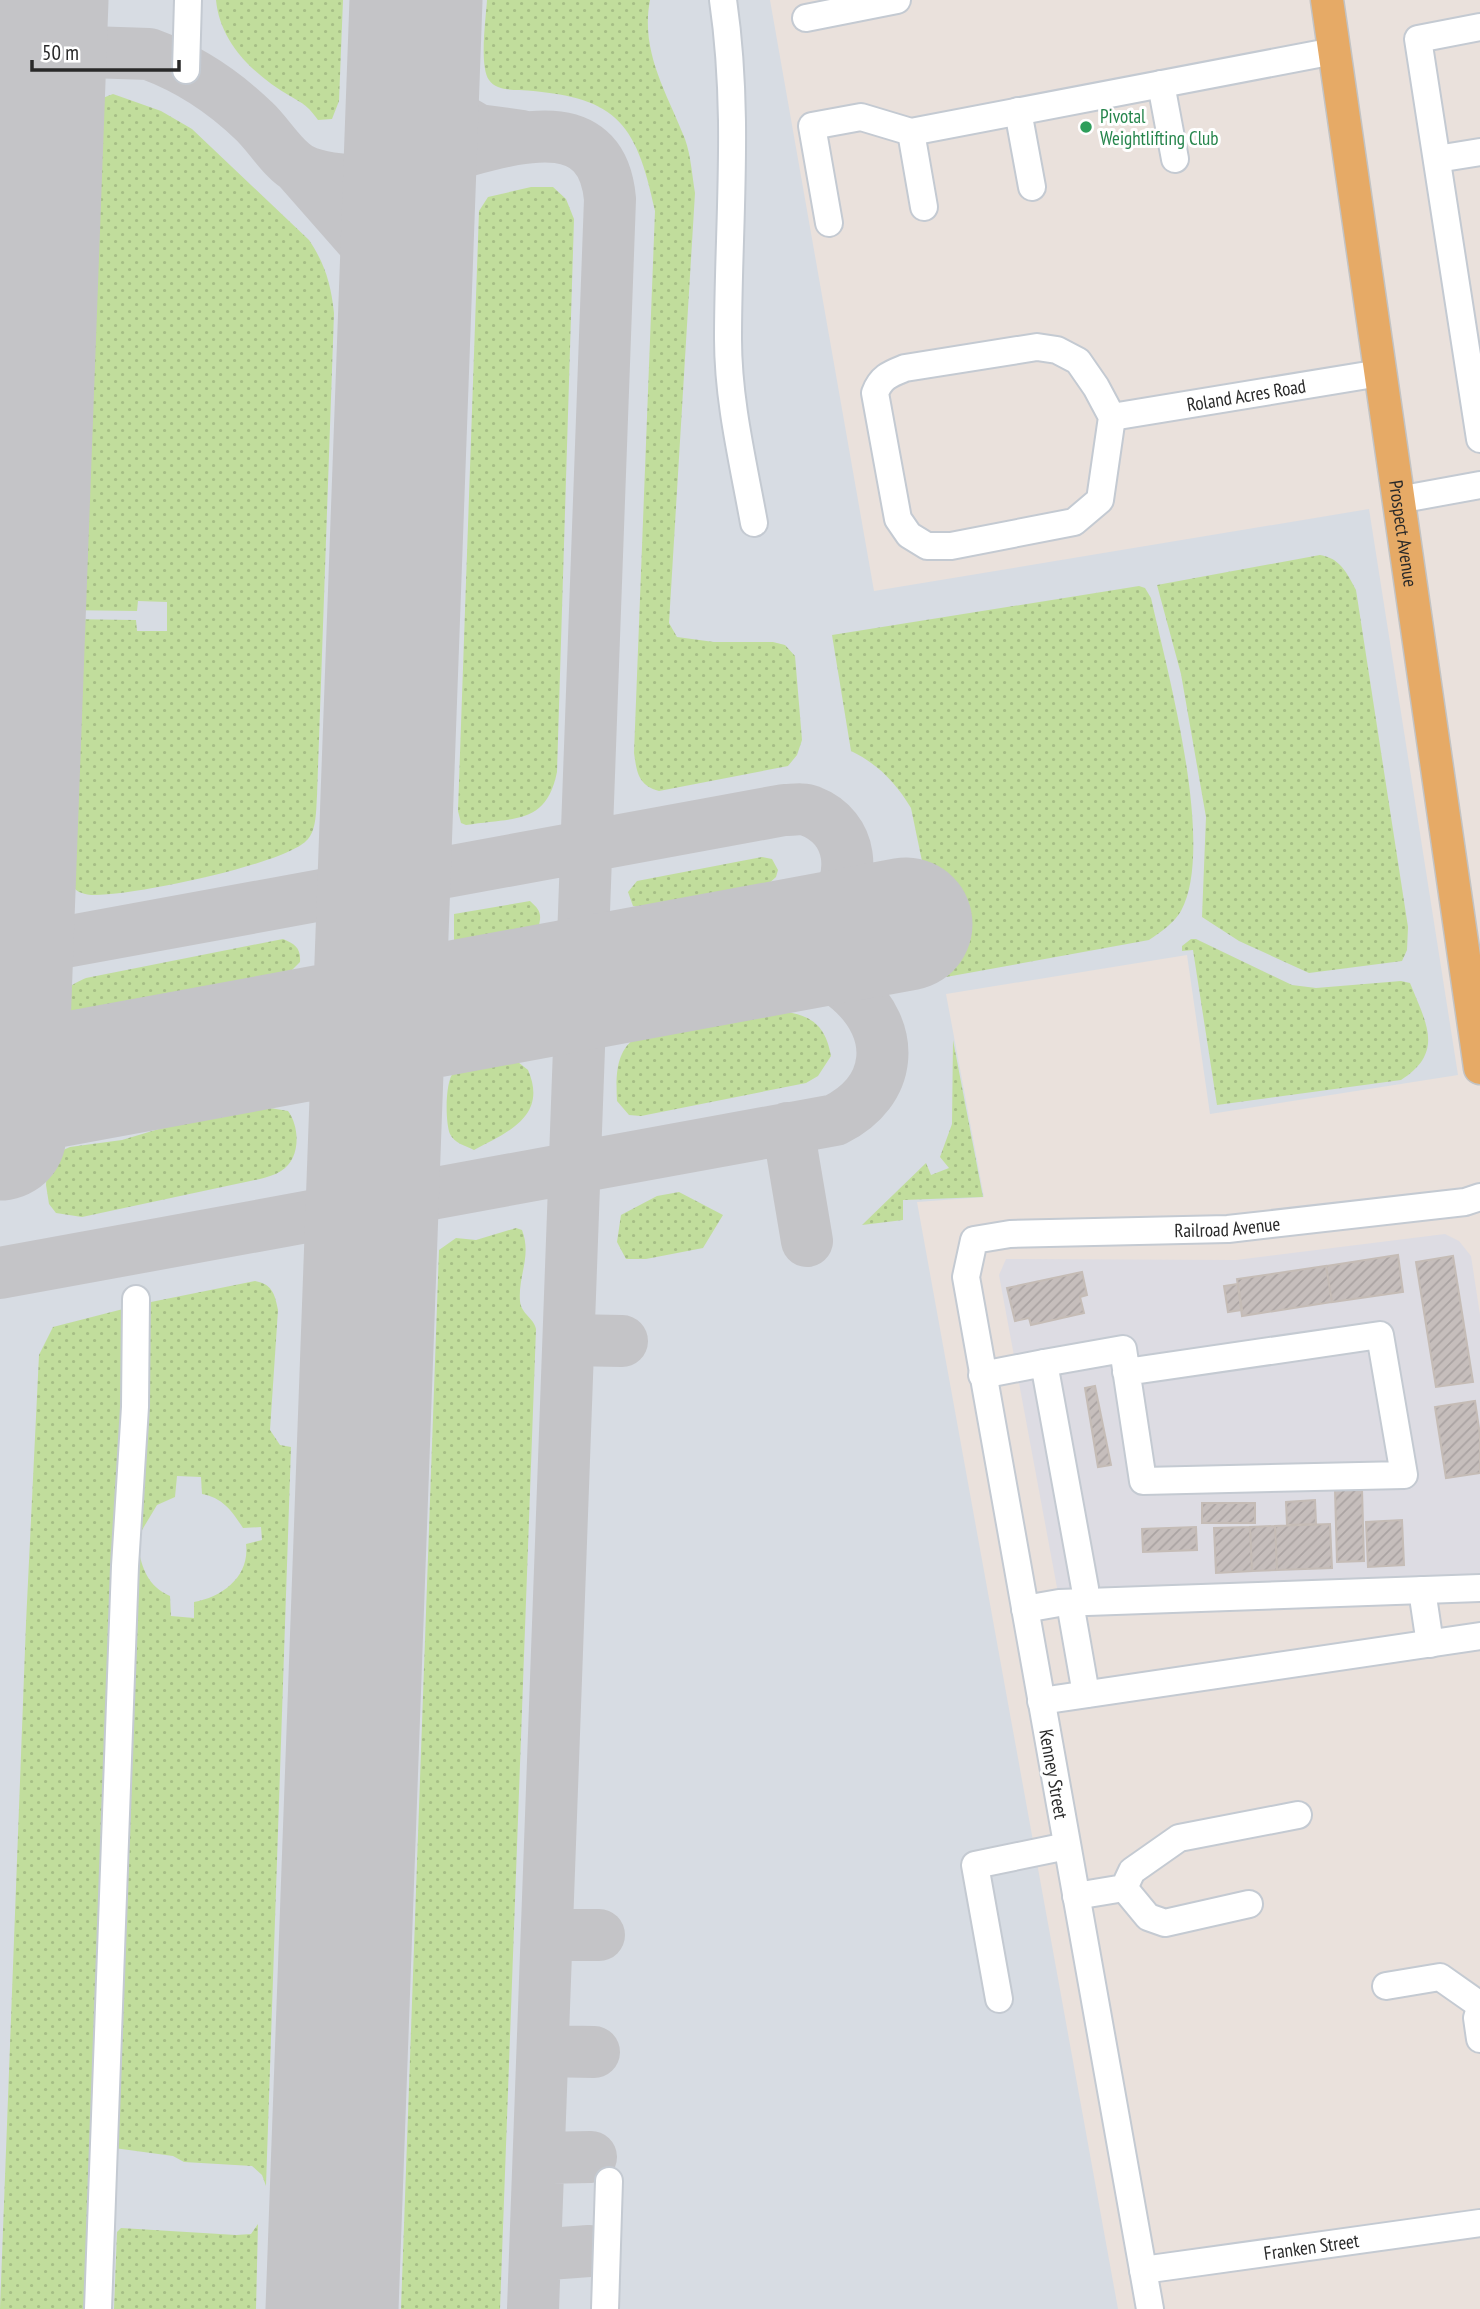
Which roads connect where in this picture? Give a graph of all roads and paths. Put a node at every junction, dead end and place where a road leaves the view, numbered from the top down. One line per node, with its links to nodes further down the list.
1 (188, 0): 8 (street)
2 (723, 0): 25 (street)
3 (897, 0): 5 (street)
4 (1327, 0): 7 (main road, Prospect Avenue)
5 (806, 18)
6 (1480, 27): 14 (street)
7 (1334, 51): 9 (street); 19 (main road, Prospect Avenue)
8 (186, 69)
9 (1161, 84): 10 (street); 13 (street)
10 (1017, 111): 11 (street); 15 (street)
11 (911, 132): 16 (street); 17 (street)
12 (1480, 152): 14 (street)
13 (1175, 159)
14 (1437, 159): 18 (street)
15 (1032, 187)
16 (924, 207)
17 (829, 223)
18 (1468, 273): 20 (street)
19 (1380, 373): 21 (street, Roland Acres Road); 24 (main road, Prospect Avenue)
20 (1477, 400): 22 (street)
21 (1112, 417): 21 (street)
22 (1480, 439)
23 (1480, 485): 24 (street)
24 (1398, 500): 26 (main road, Prospect Avenue)
25 (754, 523)
26 (1480, 1068)
27 (1480, 1197): 28 (street, Railroad Avenue)
28 (974, 1240): 32 (street, Kenney Street)
29 (136, 1298): 53 (street)
30 (1044, 1363): 31 (street); 32 (street); 35 (street)
31 (1126, 1372): 31 (street)
32 (982, 1374): 36 (street, Kenney Street)
33 (1480, 1588): 34 (street)
34 (1422, 1590): 35 (street); 38 (street)
35 (1078, 1596): 36 (street); 39 (street)
36 (1025, 1609): 40 (street, Kenney Street)
37 (1480, 1636): 38 (street)
38 (1430, 1644): 39 (street)
39 (1086, 1695): 40 (street)
40 (1041, 1701): 42 (street, Kenney Street)
41 (1298, 1815): 43 (street)
42 (1067, 1846): 44 (street, Kenney Street); 47 (street)
43 (1124, 1888): 44 (street); 45 (street)
44 (1076, 1896): 52 (street, Kenney Street)
45 (1249, 1904)
46 (1386, 1986): 48 (street)
47 (999, 1999)
48 (1480, 2006): 49 (street)
49 (1480, 2039)
50 (609, 2181): 54 (street)
51 (1480, 2223): 52 (street, Franken Street)
52 (1143, 2270): 55 (street, Kenney Street)
53 (98, 2309)
54 (605, 2309)
55 (1150, 2309)

